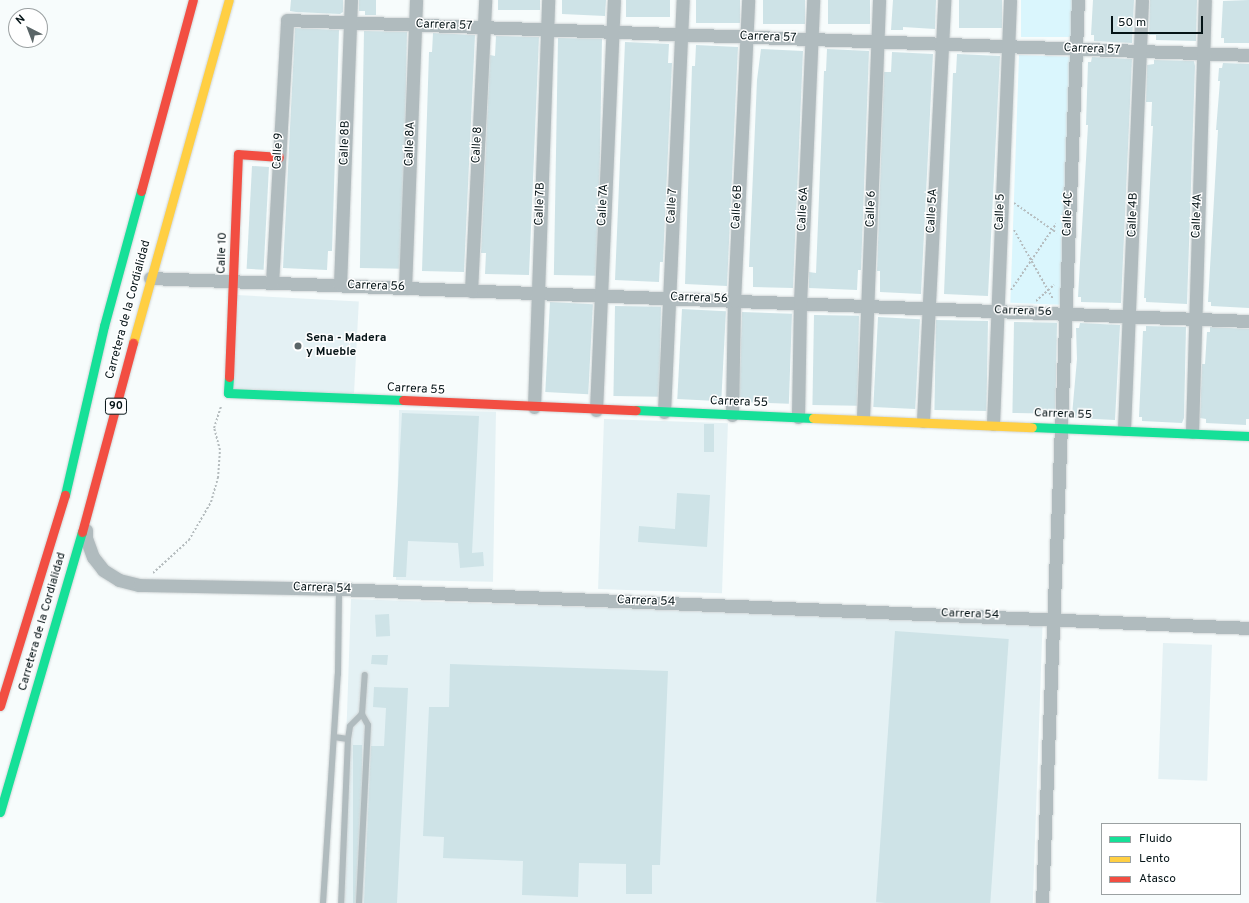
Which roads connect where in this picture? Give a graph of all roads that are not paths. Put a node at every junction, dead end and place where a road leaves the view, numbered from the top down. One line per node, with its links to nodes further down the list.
1 (193, 0): 70 (main road, Carretera de la Cordialidad / 90)
2 (229, 0): 34 (main road, Carretera de la Cordialidad / 90)
3 (351, 0): 18 (street, Calle 8B)
4 (416, 0): 19 (street, Calle 8A)
5 (485, 0): 20 (street, Calle 8)
6 (548, 0): 21 (street, Calle 7B)
7 (614, 0): 22 (street, Calle 7A)
8 (682, 0): 23 (street, Calle 7)
9 (748, 0): 24 (street, Calle 6B)
10 (813, 0): 25 (street, Calle 6A)
11 (879, 0): 26 (street, Calle 6)
12 (944, 0): 27 (street, Calle 5A)
13 (1010, 0): 28 (street, Calle 5)
14 (1078, 0): 29 (street, Calle 4C)
15 (1142, 0): 30 (street, Calle 4B)
16 (1206, 0): 31 (street, Calle 4A)
17 (287, 20): 18 (street, Carrera 57); 33 (street, Calle 9)
18 (350, 22): 19 (street, Carrera 57); 37 (street, Calle 8B)
19 (415, 25): 20 (street, Carrera 57); 38 (street, Calle 8A)
20 (484, 27): 21 (street, Carrera 57); 39 (street, Calle 8)
21 (547, 29): 22 (street, Carrera 57); 40 (street, Calle 7B)
22 (613, 32): 23 (street, Carrera 57); 41 (street, Calle 7A)
23 (682, 34): 24 (street, Carrera 57); 42 (street, Calle 7)
24 (747, 37): 25 (street, Carrera 57); 43 (street, Calle 6B)
25 (812, 39): 26 (street, Carrera 57); 44 (street, Calle 6A)
26 (877, 42): 27 (street, Carrera 57); 45 (street, Calle 6)
27 (942, 44): 28 (street, Carrera 57); 46 (street, Calle 5A)
28 (1008, 46): 29 (street, Carrera 57); 47 (street, Calle 5)
29 (1076, 49): 30 (street, Carrera 57); 48 (street, Calle 4C)
30 (1140, 52): 31 (street, Carrera 57); 49 (street, Calle 4B)
31 (1203, 54): 32 (street, Carrera 57); 50 (street, Calle 4A)
32 (1249, 55)
33 (279, 157): 35 (main road, Calle 10); 36 (street, Calle 9)
34 (150, 278): 35 (street, Carrera 56); 65 (main road, Carretera de la Cordialidad / 90)
35 (234, 281): 36 (street, Carrera 56); 52 (main road, Calle 10)
36 (272, 283): 37 (street, Carrera 56)
37 (340, 285): 38 (street, Carrera 56)
38 (405, 288): 39 (street, Carrera 56)
39 (471, 291): 40 (street, Carrera 56)
40 (538, 293): 41 (street, Carrera 56); 53 (street, Calle 7B)
41 (600, 296): 42 (street, Carrera 56); 54 (street, Calle 7A)
42 (668, 298): 43 (street, Carrera 56); 55 (street, Calle 7)
43 (734, 301): 44 (street, Carrera 56); 56 (street, Calle 6B)
44 (800, 303): 45 (street, Carrera 56); 57 (street, Calle 6A)
45 (868, 306): 46 (street, Carrera 56); 58 (street, Calle 6)
46 (927, 308): 47 (street, Carrera 56); 59 (street, Calle 5A)
47 (997, 311): 48 (street, Carrera 56); 60 (street, Calle 5)
48 (1065, 314): 49 (street, Carrera 56); 61 (street, Calle 4C)
49 (1130, 316): 50 (street, Carrera 56); 62 (street, Calle 4B)
50 (1194, 319): 51 (street, Carrera 56); 63 (street, Calle 4A)
51 (1249, 321)
52 (228, 393): 53 (main road, Carrera 55)
53 (534, 407): 54 (main road, Carrera 55)
54 (596, 410): 55 (main road, Carrera 55)
55 (664, 412): 56 (main road, Carrera 55)
56 (732, 415): 57 (main road, Carrera 55)
57 (798, 417): 58 (main road, Carrera 55)
58 (863, 418): 59 (main road, Carrera 55)
59 (923, 421): 60 (main road, Carrera 55)
60 (993, 424): 61 (main road, Carrera 55)
61 (1061, 427): 62 (main road, Carrera 55); 67 (street, Calle 4C)
62 (1124, 430): 63 (main road, Carrera 55)
63 (1192, 432): 64 (main road, Carrera 55)
64 (1249, 436)
65 (86, 518): 66 (street, Carrera 54); 74 (main road, Carretera de la Cordialidad / 90)
66 (339, 589): 67 (street, Carrera 54); 72 (lane)
67 (1053, 619): 68 (street, Carrera 54); 78 (street, Calle 4C)
68 (1249, 628)
69 (365, 675): 71 (lane)
70 (0, 706)
71 (362, 714): 73 (lane); 77 (lane)
72 (334, 737): 73 (lane); 75 (lane)
73 (348, 739): 76 (lane)
74 (0, 812)
75 (324, 903)
76 (341, 903)
77 (359, 903)
78 (1042, 903)

